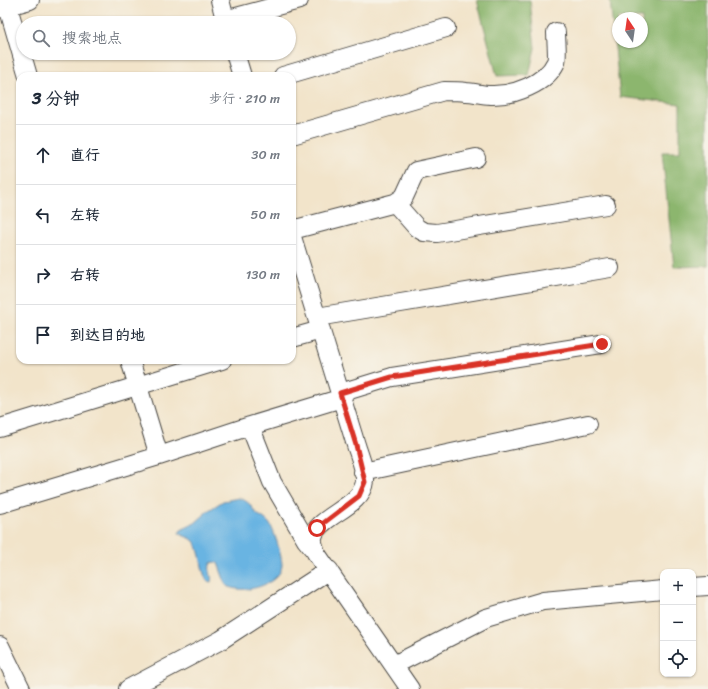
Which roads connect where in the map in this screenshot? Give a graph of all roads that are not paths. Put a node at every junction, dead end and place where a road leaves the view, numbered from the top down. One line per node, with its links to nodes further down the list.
1 (30, 0): 4 (street)
2 (220, 0): 5 (street)
3 (299, 0): 6 (street)
4 (5, 5): 9 (street)
5 (224, 16)
6 (246, 16)
7 (446, 28): 14 (street)
8 (556, 32): 15 (street)
9 (16, 39)
10 (23, 60): 12 (street)
11 (237, 60): 13 (street)
12 (27, 72)
13 (241, 72)
14 (296, 72)
15 (296, 134)
16 (476, 158): 17 (street)
17 (395, 203): 18 (street); 19 (street)
18 (606, 205)
19 (296, 229)
20 (296, 250): 22 (street)
21 (610, 268): 22 (street)
22 (319, 323): 23 (street); 28 (street)
23 (296, 336)
24 (602, 344): 28 (street)
25 (131, 364): 27 (street)
26 (209, 364): 27 (street)
27 (138, 386): 31 (street); 32 (street)
28 (341, 396): 30 (street); 33 (street)
29 (588, 424): 33 (street)
30 (250, 426): 32 (street); 35 (street)
31 (0, 428)
32 (159, 456): 34 (street)
33 (363, 472): 35 (street)
34 (0, 504)
35 (316, 553): 36 (street)
36 (329, 570): 41 (street); 43 (street)
37 (708, 586): 38 (street)
38 (696, 587)
39 (660, 590): 41 (street)
40 (0, 646): 42 (street)
41 (394, 665): 44 (street)
42 (21, 689)
43 (128, 689)
44 (410, 689)

